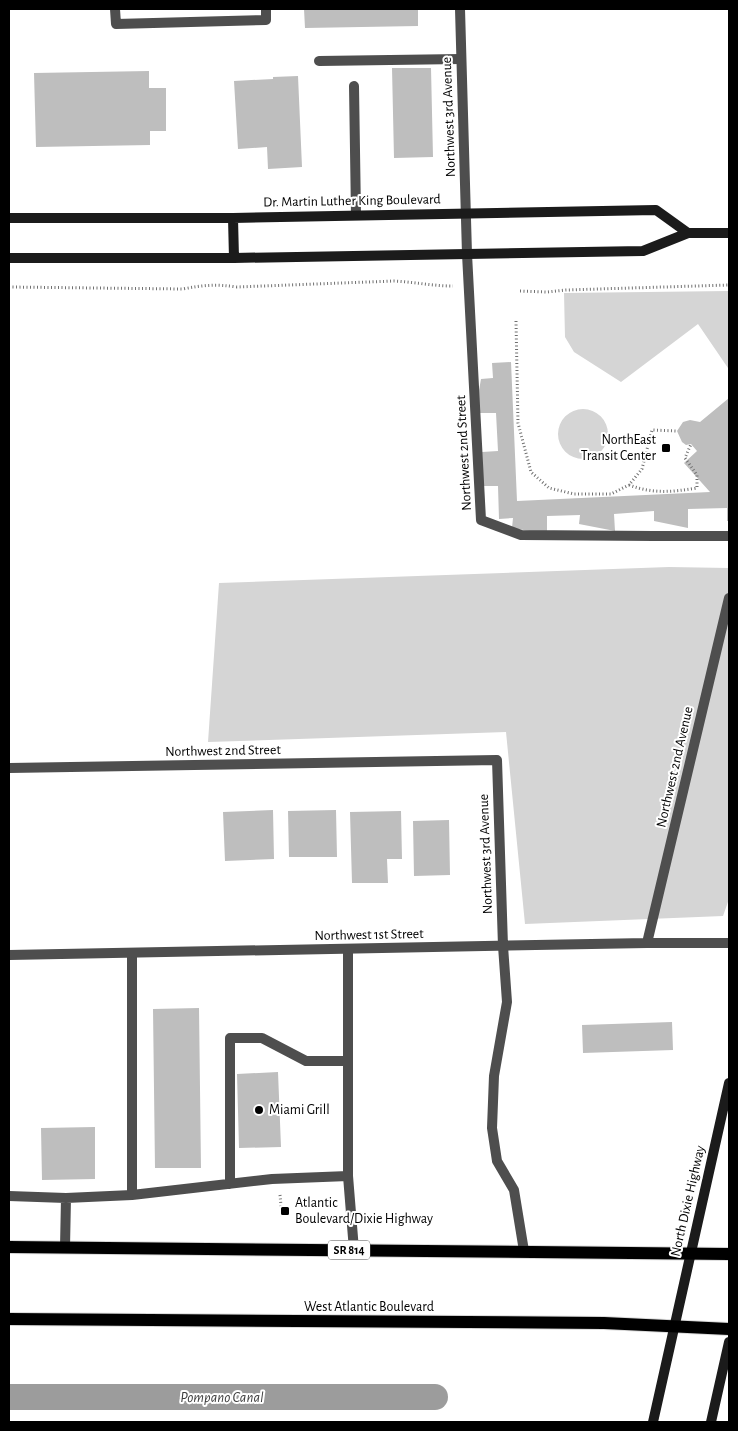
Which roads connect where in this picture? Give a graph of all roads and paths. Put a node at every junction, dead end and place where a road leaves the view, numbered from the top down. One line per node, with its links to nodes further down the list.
1 (115, 9): 2 (street)
2 (266, 9)
3 (460, 9): 4 (street, Northwest 3rd Avenue)
4 (461, 59): 5 (street); 7 (street, Northwest 3rd Avenue)
5 (319, 60)
6 (354, 86): 8 (street)
7 (465, 213): 8 (main road, Dr. Martin Luther King Boulevard); 11 (main road, Dr. Martin Luther King Boulevard); 13 (street, Northwest 3rd Avenue)
8 (356, 215): 10 (main road, Dr. Martin Luther King Boulevard)
9 (9, 218): 10 (main road, Dr. Martin Luther King Boulevard)
10 (233, 218): 15 (main road)
11 (688, 233): 12 (main road); 13 (main road)
12 (729, 233)
13 (467, 254): 15 (main road); 16 (street, Northwest 2nd Street)
14 (9, 258): 15 (main road)
15 (234, 258)
16 (468, 286): 18 (path); 24 (street, Northwest 2nd Street)
17 (729, 286): 19 (path)
18 (9, 287)
19 (520, 291)
20 (516, 321): 23 (path)
21 (677, 431): 23 (path)
22 (691, 444): 23 (path)
23 (629, 485)
24 (729, 536)
25 (729, 598): 28 (street, Northwest 2nd Avenue)
26 (497, 760): 27 (street, Northwest 2nd Street); 30 (street, Northwest 3rd Avenue)
27 (9, 768)
28 (647, 943): 29 (street, Northwest 1st Street); 30 (street, Northwest 1st Street)
29 (729, 943)
30 (503, 946): 31 (street, Northwest 1st Street); 46 (street, Northwest 3rd Avenue)
31 (348, 949): 32 (street, Northwest 1st Street); 34 (street)
32 (132, 953): 33 (street, Northwest 1st Street); 40 (street)
33 (9, 955)
34 (348, 1061): 36 (street); 37 (street)
35 (729, 1083): 47 (main road, North Dixie Highway)
36 (348, 1176): 37 (street); 45 (street)
37 (230, 1184): 40 (street)
38 (280, 1195): 42 (path)
39 (9, 1196): 41 (street)
40 (132, 1196): 41 (street)
41 (66, 1198): 44 (street)
42 (282, 1216)
43 (9, 1247): 44 (main road, SR 814)
44 (65, 1247): 45 (main road, SR 814)
45 (354, 1250): 46 (main road, SR 814)
46 (524, 1252): 47 (main road, SR 814)
47 (690, 1254): 48 (main road, SR 814); 50 (main road, North Dixie Highway)
48 (729, 1254)
49 (9, 1319): 50 (main road, West Atlantic Boulevard)
50 (674, 1326): 51 (main road, West Atlantic Boulevard); 53 (main road, North Dixie Highway)
51 (729, 1329)
52 (729, 1342): 54 (main road)
53 (653, 1422)
54 (711, 1422)

